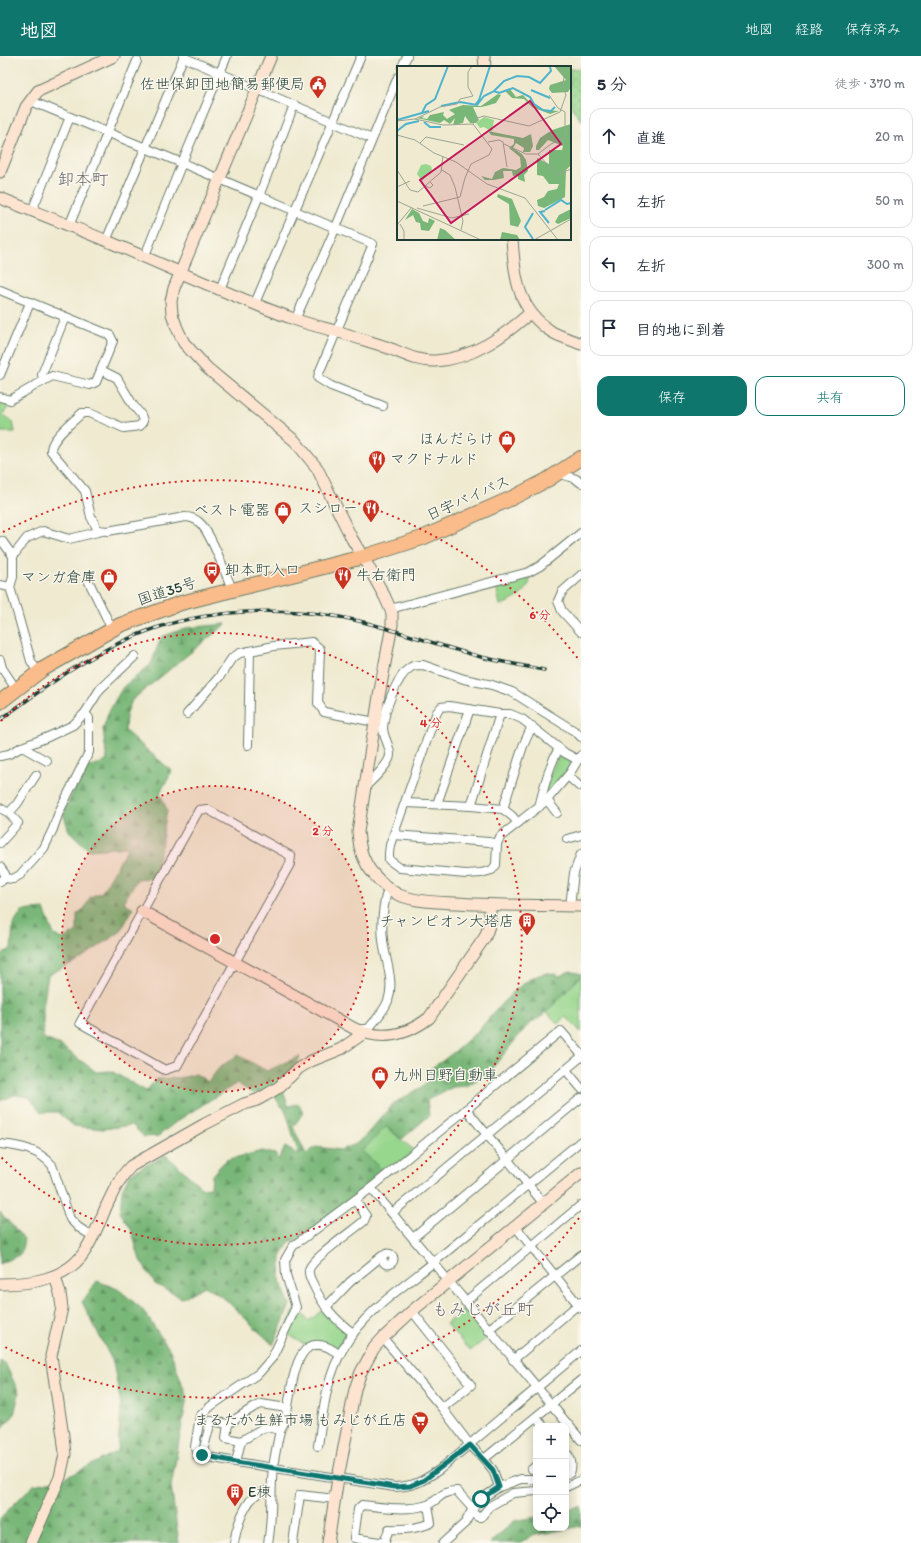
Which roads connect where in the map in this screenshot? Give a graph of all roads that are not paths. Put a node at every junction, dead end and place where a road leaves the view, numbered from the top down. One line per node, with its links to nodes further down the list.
1 (114, 56): 14 (street)
2 (227, 56): 11 (street)
3 (271, 56): 13 (street)
4 (361, 56): 17 (street)
5 (407, 56): 9 (street)
6 (484, 56): 10 (street)
7 (183, 57): 11 (street); 20 (street)
8 (137, 61): 18 (street)
9 (402, 66)
10 (485, 66)
11 (220, 74): 13 (street); 21 (street)
12 (397, 79): 19 (street)
13 (257, 90): 15 (street); 23 (street)
14 (31, 101): 16 (street); 22 (street)
15 (294, 105): 17 (street); 24 (street)
16 (70, 117): 18 (street); 26 (street)
17 (332, 122): 19 (street); 27 (street)
18 (107, 132): 20 (street); 28 (street)
19 (372, 139): 29 (street)
20 (144, 148): 21 (street); 31 (street)
21 (182, 163): 23 (street); 32 (street)
22 (0, 172)
23 (221, 179): 24 (street); 33 (street)
24 (260, 196): 27 (street); 34 (street)
25 (0, 198): 26 (street)
26 (32, 211): 28 (street)
27 (296, 211): 29 (street); 37 (street)
28 (69, 226): 31 (street)
29 (336, 227): 40 (street); 41 (street)
30 (512, 240): 38 (street)
31 (106, 241): 32 (street)
32 (144, 258): 33 (street)
33 (180, 274): 34 (street); 55 (street)
34 (220, 289): 37 (street)
35 (0, 290): 36 (street)
36 (30, 303): 39 (street); 44 (street)
37 (255, 303): 40 (street)
38 (530, 313): 41 (street); 42 (street)
39 (65, 317): 43 (street); 45 (street)
40 (295, 320): 41 (street)
41 (337, 331): 47 (street)
42 (581, 344)
43 (101, 370): 45 (street); 51 (street)
44 (0, 375)
45 (43, 381): 46 (street)
46 (0, 397)
47 (383, 406)
48 (581, 458): 49 (highway, 日宇バイパス)
49 (558, 473): 50 (street); 55 (highway, 日宇バイパス)
50 (581, 483)
51 (102, 531): 54 (street); 60 (street)
52 (581, 533): 61 (street)
53 (2, 542): 54 (street)
54 (13, 556): 59 (street)
55 (363, 556): 60 (highway, 国道35号); 61 (street)
56 (579, 581): 63 (street)
57 (89, 582): 62 (street)
58 (0, 585): 59 (street)
59 (10, 587): 67 (street)
60 (232, 589): 62 (highway, 国道35号)
61 (390, 609): 74 (street)
62 (112, 629): 67 (highway, 国道35号)
63 (581, 632)
64 (250, 651): 72 (street); 74 (street); 77 (street)
65 (135, 656): 71 (street)
66 (0, 660): 68 (street)
67 (38, 672): 68 (highway, 国道35号)
68 (16, 689): 69 (highway, 国道35号)
69 (0, 702)
70 (470, 709): 73 (street); 88 (street); 89 (street)
71 (85, 713): 78 (street); 104 (street)
72 (187, 714)
73 (500, 714): 75 (street); 90 (street)
74 (375, 722): 86 (street)
75 (532, 726): 79 (street); 93 (street)
76 (581, 737): 86 (street)
77 (248, 745)
78 (22, 747): 80 (street); 82 (street)
79 (559, 748): 81 (street); 91 (street)
80 (0, 756)
81 (579, 758): 84 (street)
82 (47, 761)
83 (36, 775): 94 (street)
84 (568, 776): 85 (street); 87 (street)
85 (579, 786)
86 (364, 789): 105 (street)
87 (547, 800): 91 (street); 95 (street)
88 (406, 803): 89 (street); 97 (street)
89 (437, 804): 90 (street)
90 (471, 806): 93 (street)
91 (539, 807): 96 (street)
92 (0, 808): 94 (street)
93 (503, 809): 96 (street)
94 (9, 813): 100 (street)
95 (557, 813)
96 (518, 823): 101 (street)
97 (394, 835): 101 (street); 101 (street)
98 (581, 835): 99 (street)
99 (567, 839)
100 (0, 843)
101 (497, 844)
102 (581, 854): 107 (street)
103 (0, 868): 104 (street)
104 (3, 880)
105 (388, 888): 106 (street); 110 (street)
106 (490, 905): 107 (street); 110 (street)
107 (575, 906)
108 (142, 911): 109 (street); 109 (street); 109 (street)
109 (235, 963): 110 (street)
110 (360, 1031): 129 (street)
111 (581, 1054): 116 (street)
112 (581, 1057): 113 (street)
113 (566, 1070): 114 (street); 117 (street)
114 (581, 1088)
115 (581, 1098): 120 (street)
116 (466, 1109): 117 (street); 123 (street)
117 (486, 1134): 120 (street); 127 (street)
118 (581, 1141): 122 (street)
119 (0, 1144): 129 (street)
120 (507, 1160): 122 (street); 130 (street)
121 (581, 1173): 125 (street)
122 (528, 1185): 125 (street); 134 (street)
123 (371, 1188): 124 (street); 127 (street)
124 (355, 1200): 141 (street); 164 (street)
125 (544, 1204): 128 (street)
126 (581, 1205): 131 (street)
127 (392, 1213): 130 (street)
128 (516, 1226): 131 (street); 137 (street)
129 (92, 1236): 135 (street)
130 (413, 1238): 134 (street)
131 (532, 1246): 136 (street); 139 (street)
132 (581, 1255): 136 (street)
133 (382, 1256): 141 (street)
134 (433, 1263): 137 (street); 144 (street)
135 (55, 1276): 138 (street); 183 (street)
136 (555, 1276): 140 (street); 143 (street)
137 (448, 1281): 139 (street); 142 (street)
138 (0, 1284)
139 (465, 1302): 143 (street)
140 (580, 1304): 148 (street)
141 (326, 1307): 144 (street)
142 (412, 1311): 145 (street); 153 (street)
143 (488, 1330): 148 (street)
144 (353, 1334): 147 (street)
145 (383, 1338): 153 (street); 171 (street)
146 (581, 1351): 150 (street)
147 (340, 1355): 152 (street); 163 (street)
148 (513, 1360): 150 (street)
149 (581, 1380): 151 (street)
150 (537, 1388): 151 (street); 162 (street)
151 (551, 1405): 154 (street); 159 (street)
152 (287, 1408): 156 (street); 158 (street)
153 (442, 1408): 162 (street)
154 (536, 1418): 155 (street); 166 (street)
155 (540, 1423)
156 (228, 1424): 161 (street); 164 (street)
157 (581, 1425): 159 (street)
158 (280, 1430): 161 (street); 168 (street)
159 (574, 1431): 160 (street)
160 (581, 1440)
161 (241, 1441): 167 (street)
162 (470, 1445): 166 (street); 171 (street)
163 (318, 1446)
164 (202, 1455): 167 (street)
165 (569, 1455): 169 (street)
166 (484, 1459): 176 (street)
167 (236, 1462): 168 (street)
168 (273, 1468): 171 (street); 177 (street)
169 (569, 1472)
170 (569, 1475): 174 (street)
171 (338, 1478): 180 (street)
172 (533, 1479): 173 (street)
173 (518, 1480): 176 (street); 179 (street)
174 (578, 1481): 175 (street)
175 (569, 1486)
176 (499, 1487): 182 (street)
177 (271, 1490): 184 (street); 185 (street)
178 (533, 1491): 179 (street)
179 (520, 1492): 182 (street)
180 (335, 1499): 186 (street); 187 (street)
181 (428, 1505): 182 (street); 188 (street); 188 (street)
182 (472, 1511): 189 (street)
183 (31, 1543)
184 (234, 1543)
185 (268, 1543)
186 (293, 1543)
187 (328, 1543)
188 (385, 1543)
189 (443, 1543)

